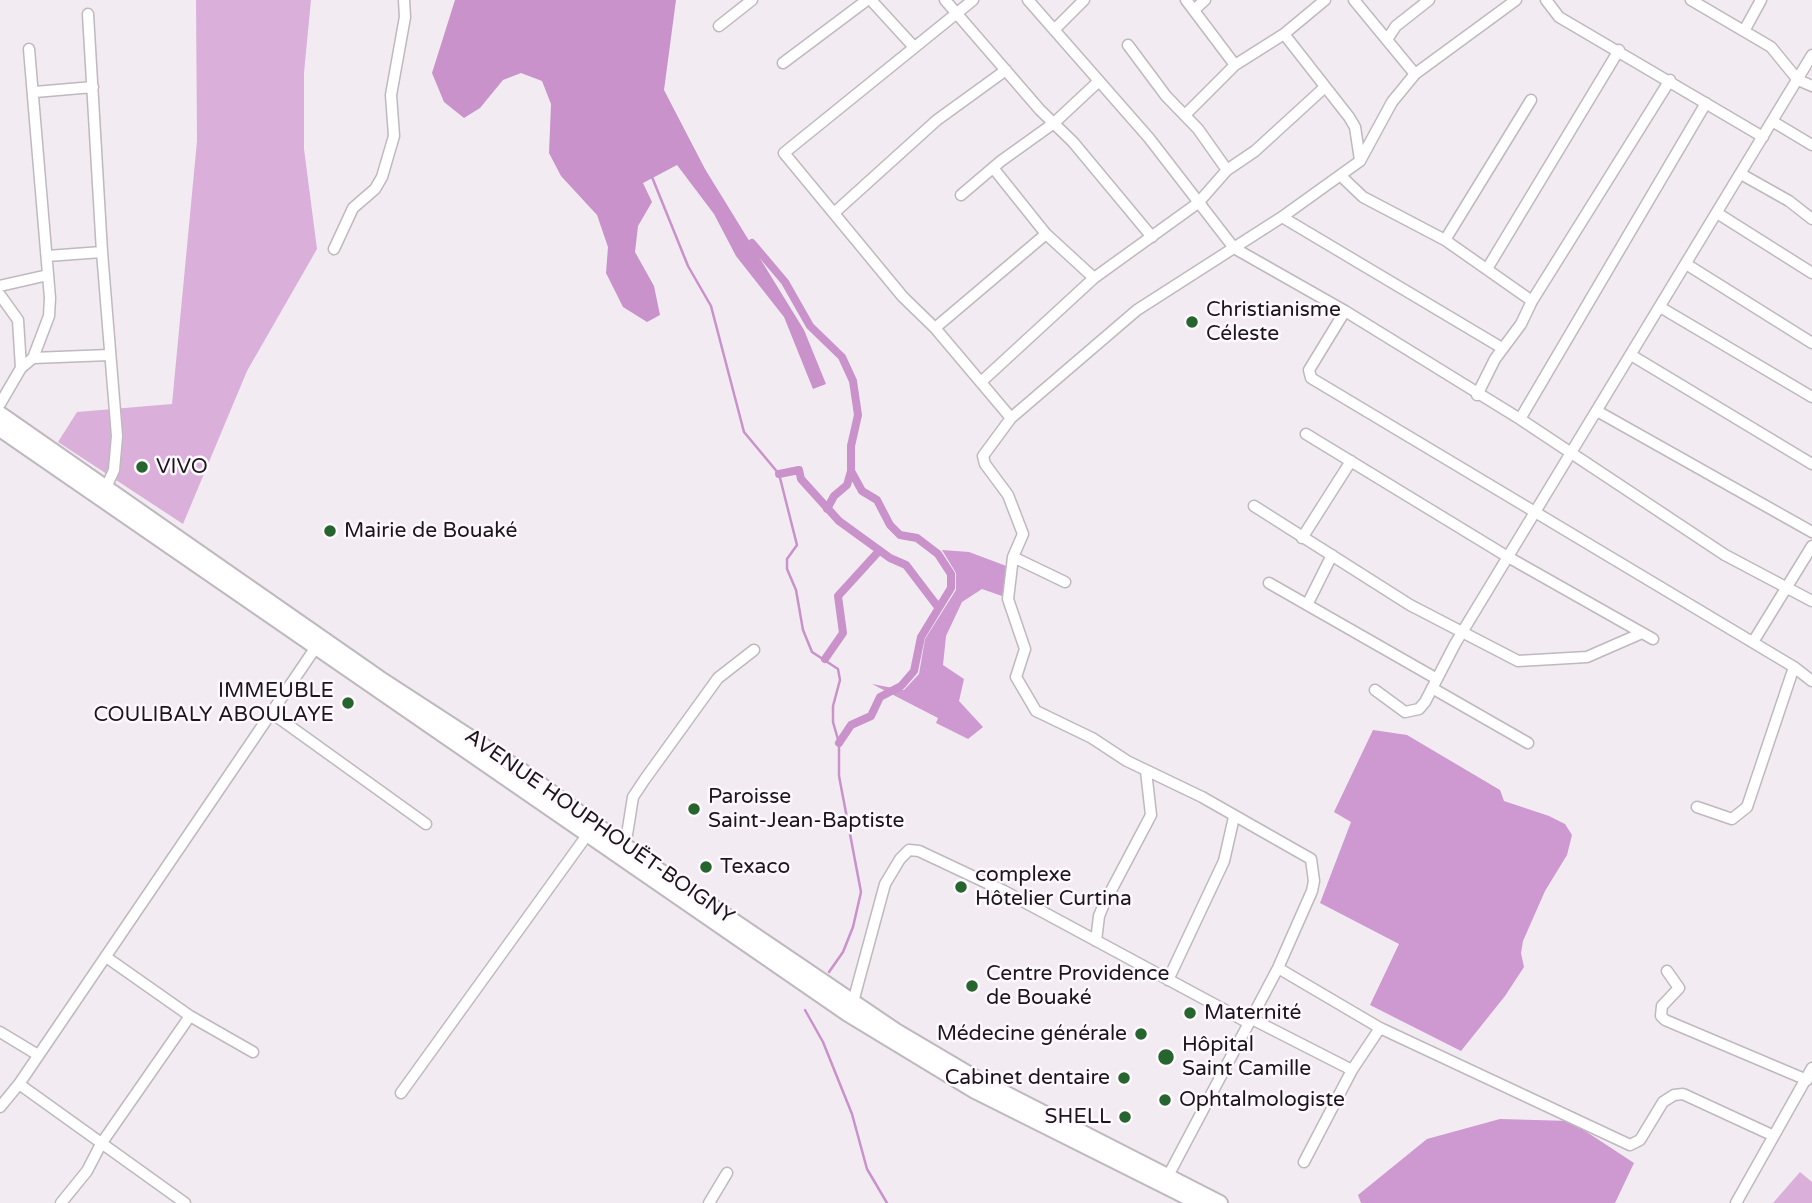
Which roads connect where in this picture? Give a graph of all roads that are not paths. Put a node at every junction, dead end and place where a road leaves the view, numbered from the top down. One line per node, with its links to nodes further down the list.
1 (404, 0): 63 (street)
2 (752, 0): 20 (street)
3 (869, 0): 26 (street); 30 (street)
4 (946, 0): 19 (street)
5 (974, 0): 19 (street)
6 (1028, 0): 21 (street)
7 (1084, 0): 21 (street)
8 (1186, 0): 17 (street)
9 (1205, 0): 17 (street)
10 (1325, 0): 23 (street)
11 (1354, 0): 24 (street)
12 (1429, 0): 24 (street)
13 (1516, 0): 33 (street)
14 (1546, 0): 28 (street)
15 (1690, 0): 22 (street)
16 (1760, 0): 22 (street)
17 (1194, 10): 31 (street)
18 (88, 14): 38 (street)
19 (957, 14): 26 (street); 32 (street)
20 (719, 26)
21 (1054, 30): 36 (street)
22 (1744, 31): 35 (street)
23 (1284, 34): 31 (street); 39 (street)
24 (1388, 38): 33 (street)
25 (1128, 45): 43 (street)
26 (914, 47): 55 (street)
27 (29, 49): 40 (street)
28 (1619, 50): 34 (street); 67 (street)
29 (1812, 55): 35 (street)
30 (783, 63)
31 (1235, 65): 43 (street)
32 (1006, 70): 45 (street); 55 (street)
33 (1415, 74): 48 (street)
34 (1670, 80): 42 (street); 73 (street)
35 (1798, 80): 37 (street); 44 (street)
36 (1099, 81): 45 (street); 54 (street)
37 (1812, 86)
38 (93, 87): 40 (street); 64 (street)
39 (1325, 87): 48 (street); 50 (street)
40 (35, 92): 65 (street)
41 (1531, 100): 61 (street)
42 (1706, 103): 46 (street); 90 (street)
43 (1186, 114): 50 (street)
44 (1772, 121): 46 (street); 47 (street)
45 (1054, 123): 49 (street); 60 (street)
46 (1763, 136): 51 (street)
47 (1812, 145)
48 (1360, 161): 52 (street)
49 (994, 169): 53 (street); 59 (street)
50 (1227, 170): 54 (street)
51 (1741, 173): 56 (street); 58 (street)
52 (1341, 176): 57 (street); 61 (street)
53 (961, 195)
54 (1198, 203): 60 (street); 62 (street)
55 (834, 213): 76 (street)
56 (1717, 214): 66 (street); 68 (street)
57 (1283, 217): 62 (street); 78 (street)
58 (1812, 219)
59 (1046, 234): 70 (street); 76 (street)
60 (1152, 237): 70 (street)
61 (1445, 240): 67 (street)
62 (1234, 248): 75 (street); 89 (street)
63 (334, 249)
64 (102, 252): 65 (street); 79 (street)
65 (47, 256): 69 (street)
66 (1686, 264): 74 (street); 77 (street)
67 (1487, 269): 73 (street)
68 (1812, 273)
69 (48, 275): 71 (street); 81 (street)
70 (1094, 278): 83 (street)
71 (0, 286)
72 (0, 295): 82 (street)
73 (1532, 302): 78 (street)
74 (1660, 307): 80 (street); 85 (street)
75 (1345, 311): 84 (street); 98 (street)
76 (934, 328): 83 (street)
77 (1812, 344)
78 (1502, 348): 84 (street)
79 (109, 355): 81 (street); 96 (street)
80 (1631, 355): 87 (street); 95 (street)
81 (33, 358): 82 (street)
82 (21, 368): 86 (street)
83 (981, 382): 89 (street)
84 (1477, 395): 90 (street)
85 (1812, 397)
86 (0, 404)
87 (1597, 411): 93 (street); 99 (street)
88 (0, 414): 96 (highway, AVENUE HOUPHOUËT-BOIGNY)
89 (1011, 418): 103 (street)
90 (1520, 419): 93 (street)
91 (0, 429): 96 (highway, AVENUE HOUPHOUËT-BOIGNY)
92 (1306, 434): 94 (street)
93 (1571, 455): 98 (street); 107 (street)
94 (1351, 461): 100 (street); 104 (street)
95 (1812, 464)
96 (103, 493): 114 (highway, AVENUE HOUPHOUËT-BOIGNY); 126 (highway, AVENUE HOUPHOUËT-BOIGNY)
97 (1255, 506): 100 (street)
98 (1534, 512): 104 (street); 113 (street)
99 (1812, 532)
100 (1302, 538): 102 (street)
101 (1812, 546): 107 (street)
102 (1332, 555): 109 (street); 110 (street)
103 (1013, 557): 105 (street); 122 (street)
104 (1508, 557): 110 (street); 111 (street)
105 (1065, 582)
106 (1269, 583): 109 (street)
107 (1788, 587): 108 (street); 113 (street)
108 (1812, 601)
109 (1308, 603): 118 (street)
110 (1463, 633): 111 (street); 118 (street)
111 (1642, 633): 112 (street)
112 (1653, 639)
113 (1753, 642): 116 (street)
114 (316, 647): 120 (street); 126 (highway, AVENUE HOUPHOUËT-BOIGNY)
115 (754, 650): 127 (street)
116 (1794, 667): 117 (street); 123 (street)
117 (1812, 681)
118 (1435, 684): 119 (street); 121 (street)
119 (1375, 690)
120 (273, 714): 125 (street); 129 (street)
121 (1528, 743)
122 (1146, 771): 124 (street); 128 (street)
123 (1696, 807)
124 (1234, 817): 130 (street); 132 (street)
125 (426, 824)
126 (590, 830): 127 (highway, AVENUE HOUPHOUËT-BOIGNY); 144 (street); 151 (highway, AVENUE HOUPHOUËT-BOIGNY)
127 (625, 847): 133 (highway, AVENUE HOUPHOUËT-BOIGNY)
128 (1097, 941): 132 (street); 133 (street)
129 (106, 957): 134 (street); 139 (street)
130 (1278, 968): 135 (street); 136 (street)
131 (1667, 971): 142 (street)
132 (1168, 979): 135 (street)
133 (853, 1002): 150 (highway, AVENUE HOUPHOUËT-BOIGNY)
134 (190, 1016): 138 (street); 147 (street)
135 (1249, 1020): 141 (street); 150 (street)
136 (1380, 1028): 141 (street); 146 (street)
137 (0, 1032): 139 (street)
138 (253, 1052)
139 (38, 1055): 143 (street)
140 (1812, 1068): 142 (street)
141 (1352, 1070): 148 (street)
142 (1807, 1080): 146 (street)
143 (19, 1084): 145 (street); 147 (street)
144 (401, 1093)
145 (0, 1107)
146 (1774, 1136): 156 (street)
147 (101, 1144): 152 (street); 153 (street)
148 (1304, 1162)
149 (727, 1173): 154 (street)
150 (1168, 1175): 151 (highway, AVENUE HOUPHOUËT-BOIGNY)
151 (1198, 1200): 155 (highway, AVENUE HOUPHOUËT-BOIGNY)
152 (61, 1203)
153 (185, 1203)
154 (709, 1203)
155 (1220, 1203)
156 (1736, 1203)

